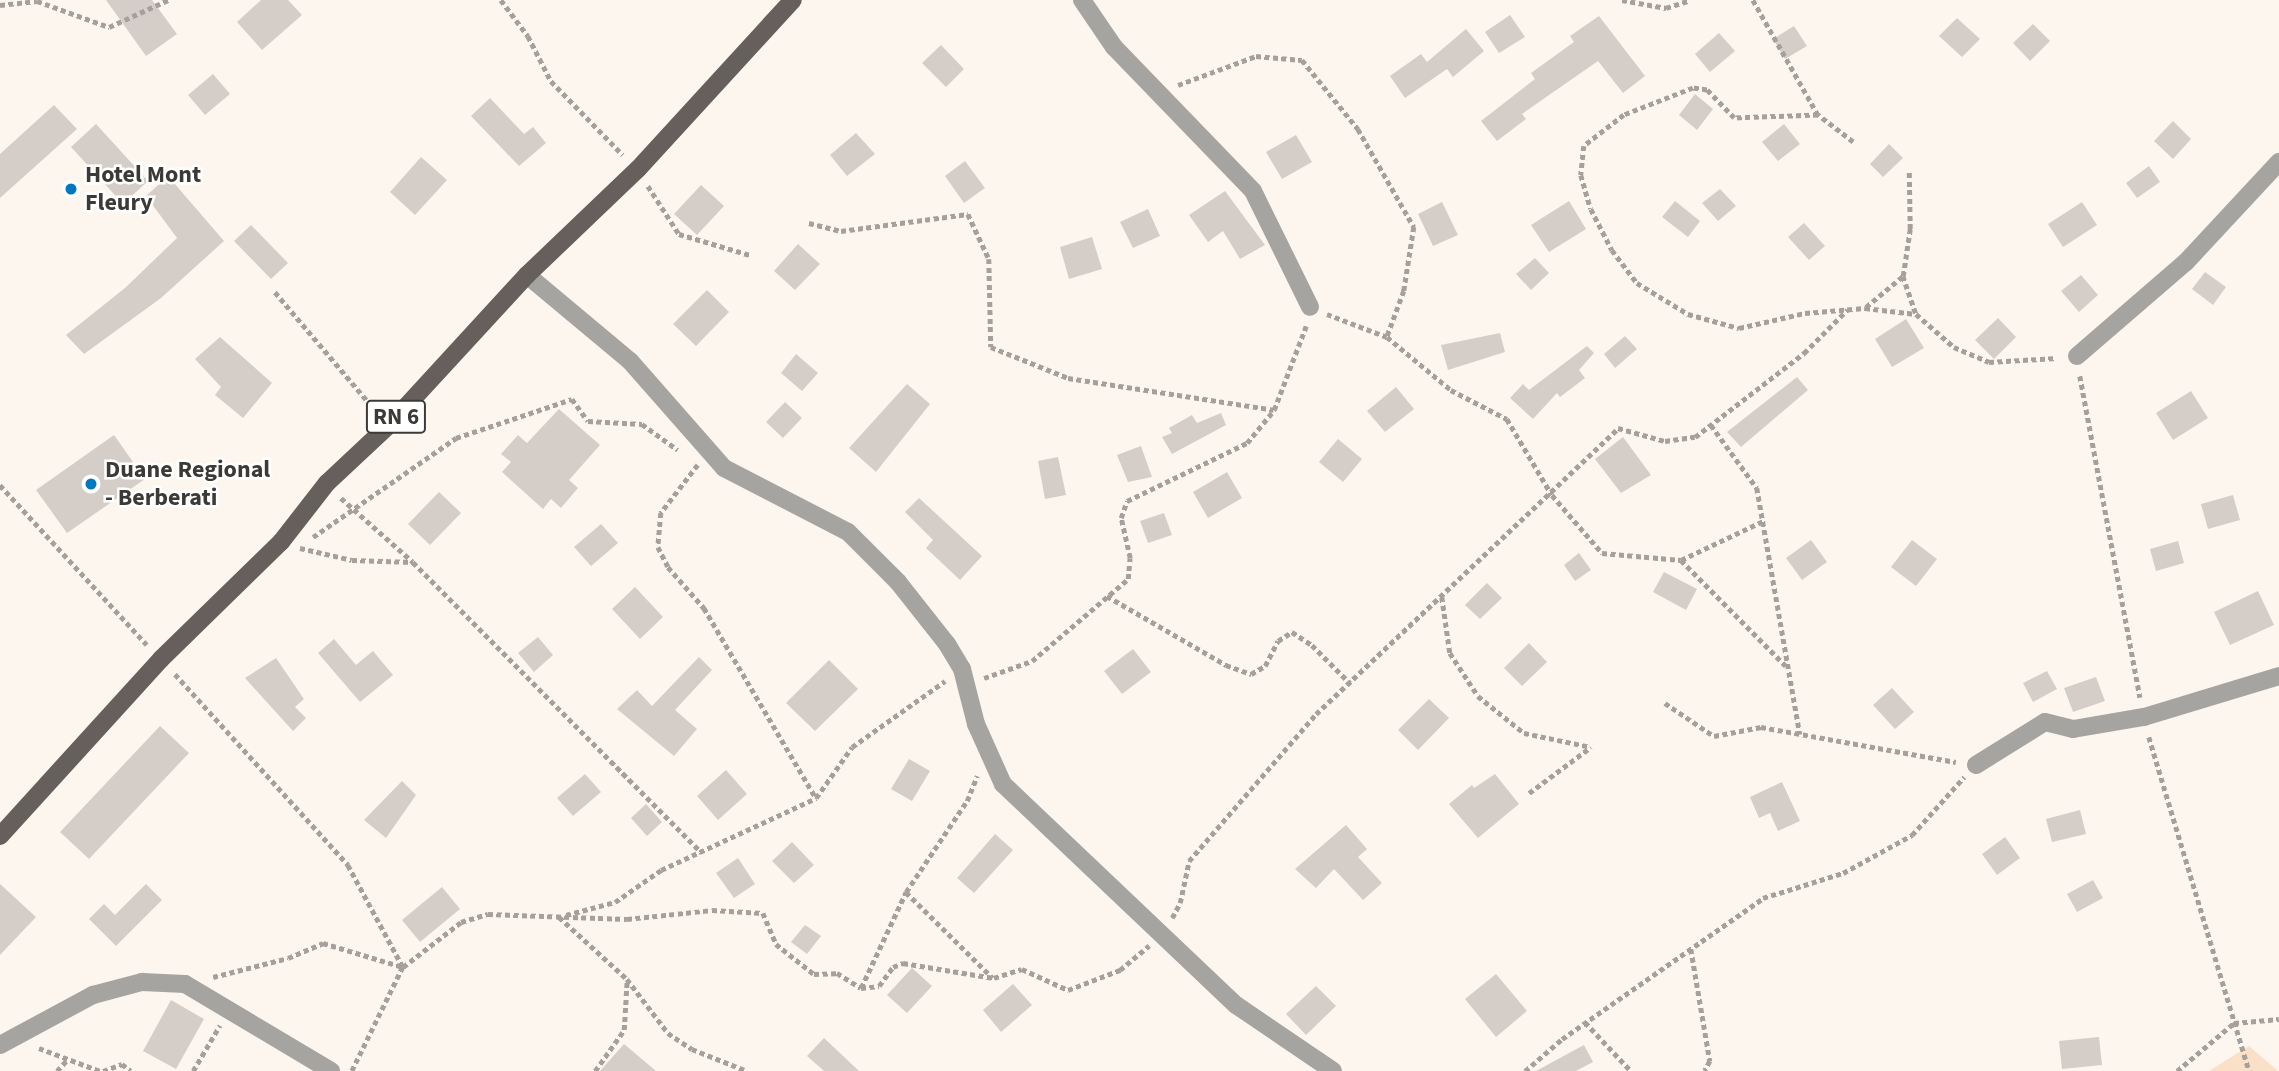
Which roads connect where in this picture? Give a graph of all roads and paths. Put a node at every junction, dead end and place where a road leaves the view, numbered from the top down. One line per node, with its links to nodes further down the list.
1 (168, 0): 8 (path)
2 (501, 0): 13 (path)
3 (793, 0): 13 (main road, RN 6)
4 (1082, 0): 9 (street)
5 (1622, 0): 6 (path)
6 (1690, 0)
7 (1753, 0): 10 (path)
8 (0, 5)
9 (1157, 92): 20 (street); 24 (path)
10 (1818, 115): 11 (path); 22 (path)
11 (1853, 142)
12 (2279, 162): 25 (street)
13 (638, 169): 16 (path); 17 (main road, RN 6)
14 (1909, 172): 18 (path)
15 (809, 223): 26 (path)
16 (750, 255)
17 (527, 275): 27 (main road, RN 6); 31 (street)
18 (1903, 276): 21 (path); 23 (path)
19 (275, 292): 27 (path)
20 (1310, 307): 24 (path); 26 (path)
21 (1865, 308): 22 (path); 23 (path)
22 (1847, 310): 28 (path)
23 (1916, 314): 25 (path)
24 (1387, 337): 38 (path)
25 (2077, 356)
26 (1274, 410): 40 (path)
27 (388, 425): 32 (main road, RN 6)
28 (1712, 425): 29 (path); 35 (path)
29 (1618, 428)
30 (698, 464): 31 (path); 34 (path); 52 (path)
31 (723, 468): 44 (street)
32 (327, 483): 34 (path); 36 (main road, RN 6)
33 (0, 485): 42 (path)
34 (350, 509): 37 (path); 39 (path)
35 (1763, 521): 38 (path); 43 (path)
36 (281, 542): 37 (path); 42 (main road, RN 6)
37 (299, 548): 39 (path)
38 (1681, 561): 43 (path)
39 (413, 562): 54 (path)
40 (1107, 596): 44 (path); 46 (path)
41 (1442, 597): 51 (path)
42 (161, 659): 53 (main road, RN 6); 57 (path)
43 (1788, 668): 48 (path)
44 (964, 676): 49 (street); 52 (path)
45 (2279, 676): 50 (street)
46 (1350, 683)
47 (1665, 703): 48 (path)
48 (1800, 735): 50 (path)
49 (987, 749): 55 (path); 75 (street)
50 (1976, 765): 56 (path)
51 (1530, 793)
52 (816, 798): 54 (path)
53 (0, 836)
54 (702, 853): 59 (path)
55 (906, 892): 58 (path); 61 (path)
56 (1691, 948): 64 (path); 78 (path)
57 (403, 967): 60 (path); 72 (path)
58 (994, 978)
59 (627, 979): 73 (path); 74 (path)
60 (185, 984): 62 (street); 65 (street)
61 (861, 988)
62 (229, 1009): 70 (path); 71 (street)
63 (2279, 1018): 79 (path)
64 (1585, 1022): 76 (path); 77 (path)
65 (7, 1041): 66 (path)
66 (67, 1060): 67 (path); 68 (path)
67 (57, 1071)
68 (102, 1071): 69 (path)
69 (131, 1071)
70 (193, 1071)
71 (331, 1071)
72 (352, 1071)
73 (595, 1071)
74 (747, 1071)
75 (1333, 1071)
76 (1525, 1071)
77 (1631, 1071)
78 (1704, 1071)
79 (2178, 1071)

